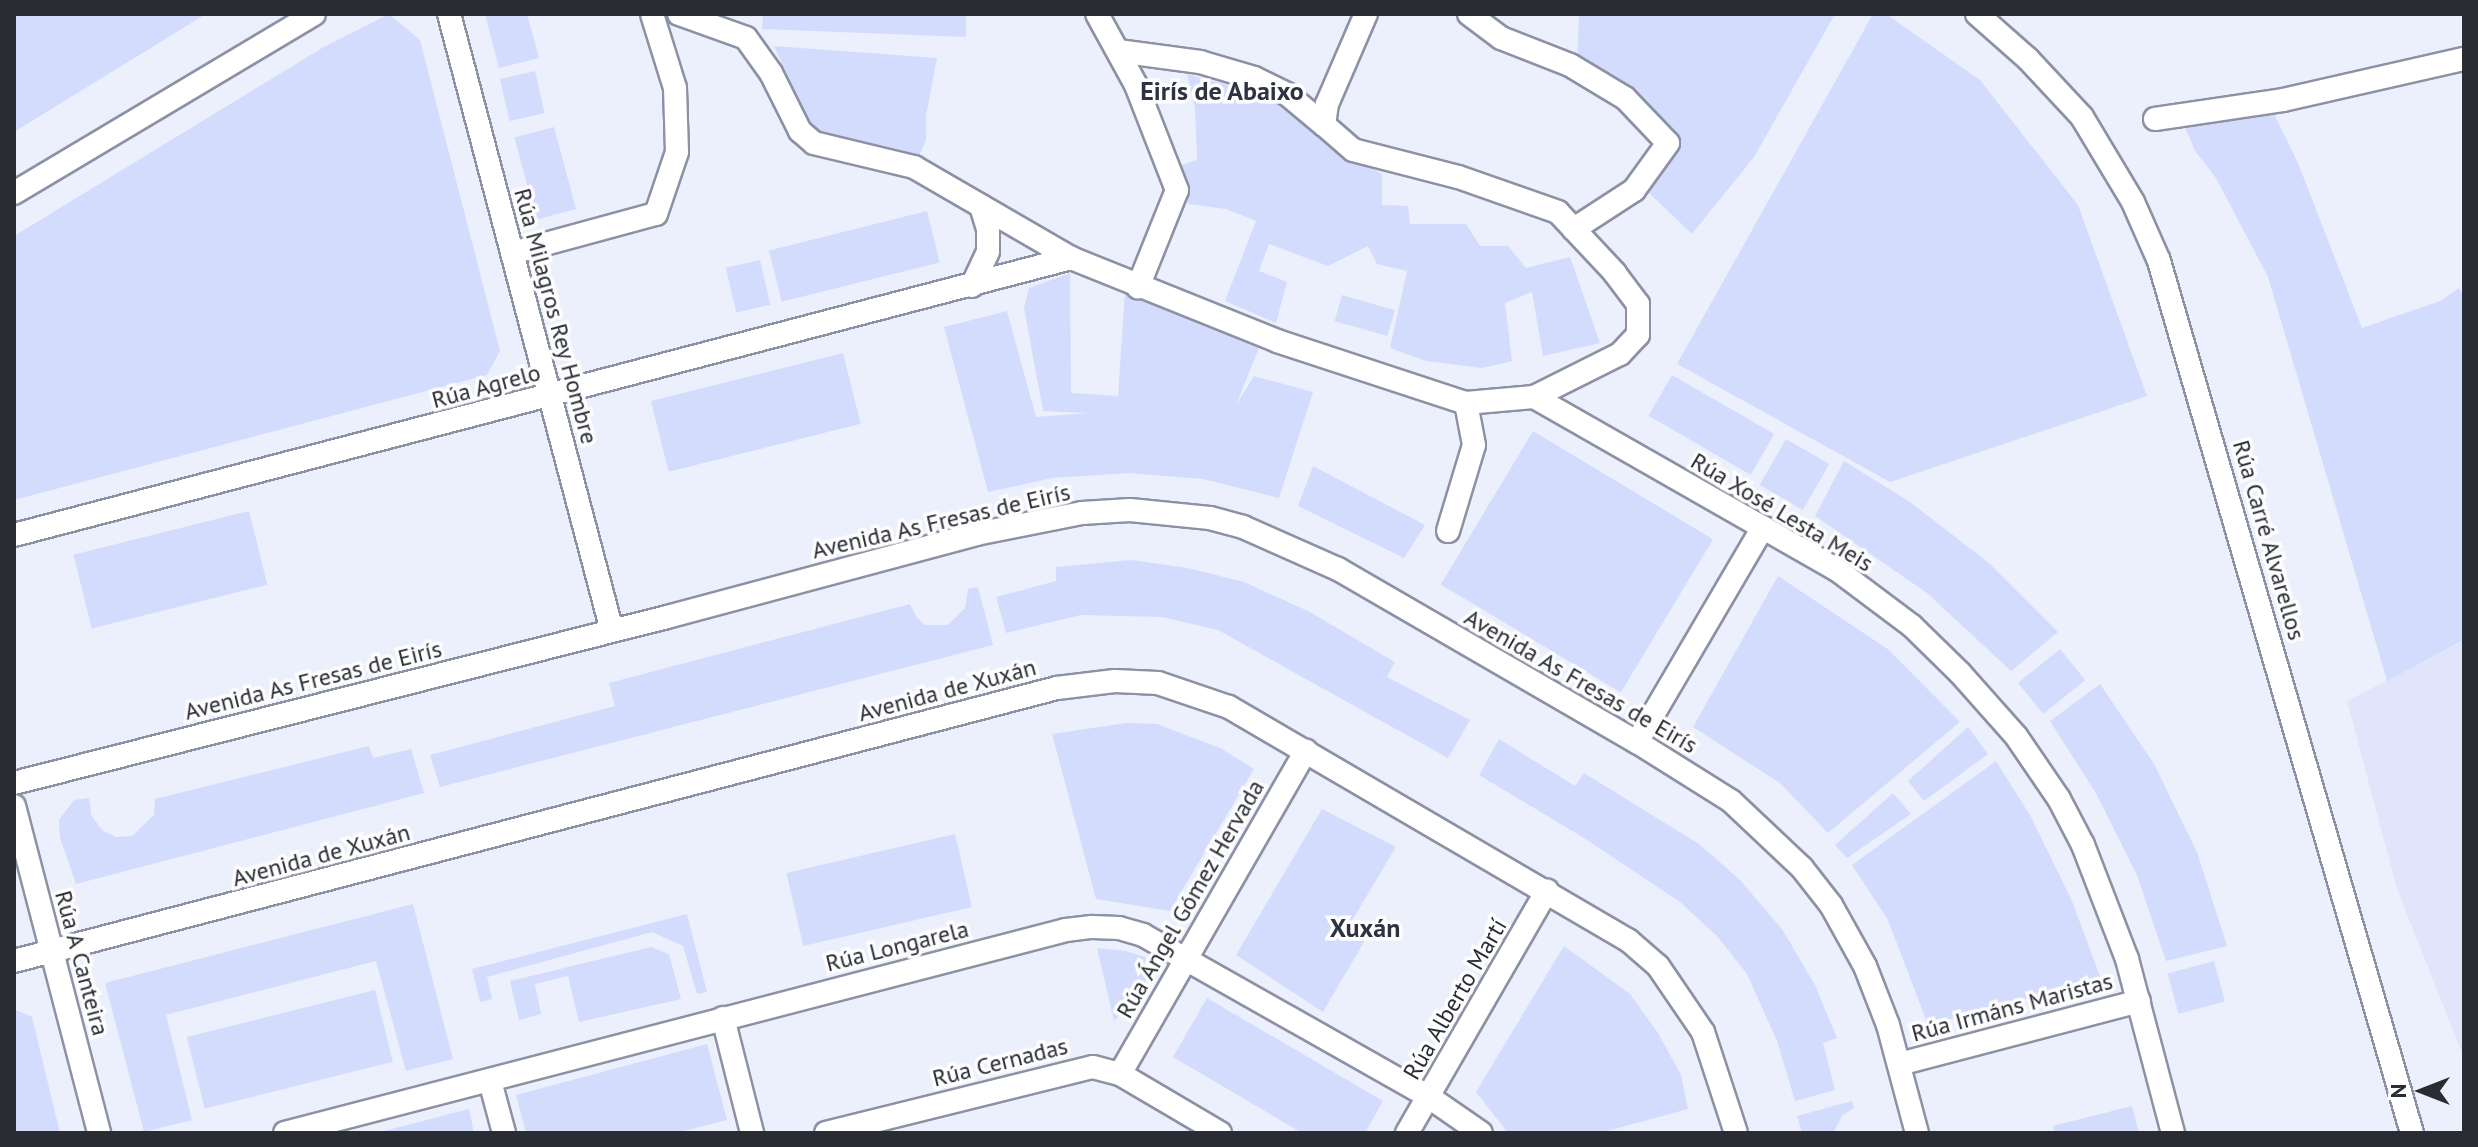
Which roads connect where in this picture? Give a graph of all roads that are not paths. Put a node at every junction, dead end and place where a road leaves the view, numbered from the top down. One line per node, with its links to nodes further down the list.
1 (314, 14): 13 (street)
2 (449, 14): 16 (street, Rúa Milagros Rey Hombre)
3 (652, 14): 16 (street)
4 (679, 14): 14 (street)
5 (1097, 14): 9 (street)
6 (1366, 14): 12 (street)
7 (1469, 14): 15 (street)
8 (1977, 14): 52 (street, Rúa Carré Alvarellos)
9 (1118, 51): 12 (street); 19 (street)
10 (2464, 59): 11 (street)
11 (2155, 119)
12 (1324, 125): 15 (street)
13 (14, 193)
14 (981, 206): 17 (street); 18 (street)
15 (1574, 229): 21 (street)
16 (512, 253): 20 (street, Rúa Milagros Rey Hombre)
17 (1071, 258): 18 (street, Rúa Agrelo); 19 (street)
18 (972, 286): 20 (street, Rúa Agrelo)
19 (1138, 287): 22 (street)
20 (551, 396): 25 (street, Rúa Agrelo); 26 (street, Rúa Milagros Rey Hombre)
21 (1534, 397): 22 (street); 23 (street, Rúa Xosé Lesta Meis)
22 (1466, 403): 24 (street)
23 (1763, 527): 27 (street); 35 (street, Rúa Xosé Lesta Meis)
24 (1448, 531)
25 (14, 535)
26 (612, 631): 27 (street, Avenida As Fresas de Eirís); 29 (street, Avenida As Fresas de Eirís)
27 (1637, 742): 37 (street, Avenida As Fresas de Eirís)
28 (1306, 751): 31 (street, Avenida de Xuxán); 32 (street, Avenida de Xuxán); 33 (street, Rúa Ángel Gómez Hervada)
29 (14, 783)
30 (14, 806): 32 (street, Rúa A Canteira)
31 (1547, 891): 40 (street, Rúa Alberto Martí); 49 (street, Avenida de Xuxán)
32 (52, 952): 34 (street, Avenida de Xuxán); 41 (street, Rúa A Canteira)
33 (1186, 959): 36 (street, Rúa Longarela); 38 (street, Rúa Ángel Gómez Hervada); 40 (street, Rúa Longarela)
34 (14, 961)
35 (2139, 1001): 37 (street, Rúa Irmáns Maristas); 51 (street, Rúa Xosé Lesta Meis)
36 (723, 1018): 39 (street, Rúa Longarela); 44 (street)
37 (1899, 1064): 50 (street, Avenida As Fresas de Eirís)
38 (1120, 1074): 45 (street, Rúa Cernadas); 46 (street, Rúa Cernadas)
39 (490, 1081): 42 (street, Rúa Longarela); 43 (street)
40 (1429, 1097): 47 (street, Rúa Alberto Martí); 48 (street, Rúa Longarela)
41 (99, 1133)
42 (285, 1133)
43 (504, 1133)
44 (752, 1133)
45 (826, 1133)
46 (1220, 1133)
47 (1407, 1133)
48 (1481, 1133)
49 (1736, 1133)
50 (1917, 1133)
51 (2173, 1133)
52 (2412, 1133)

